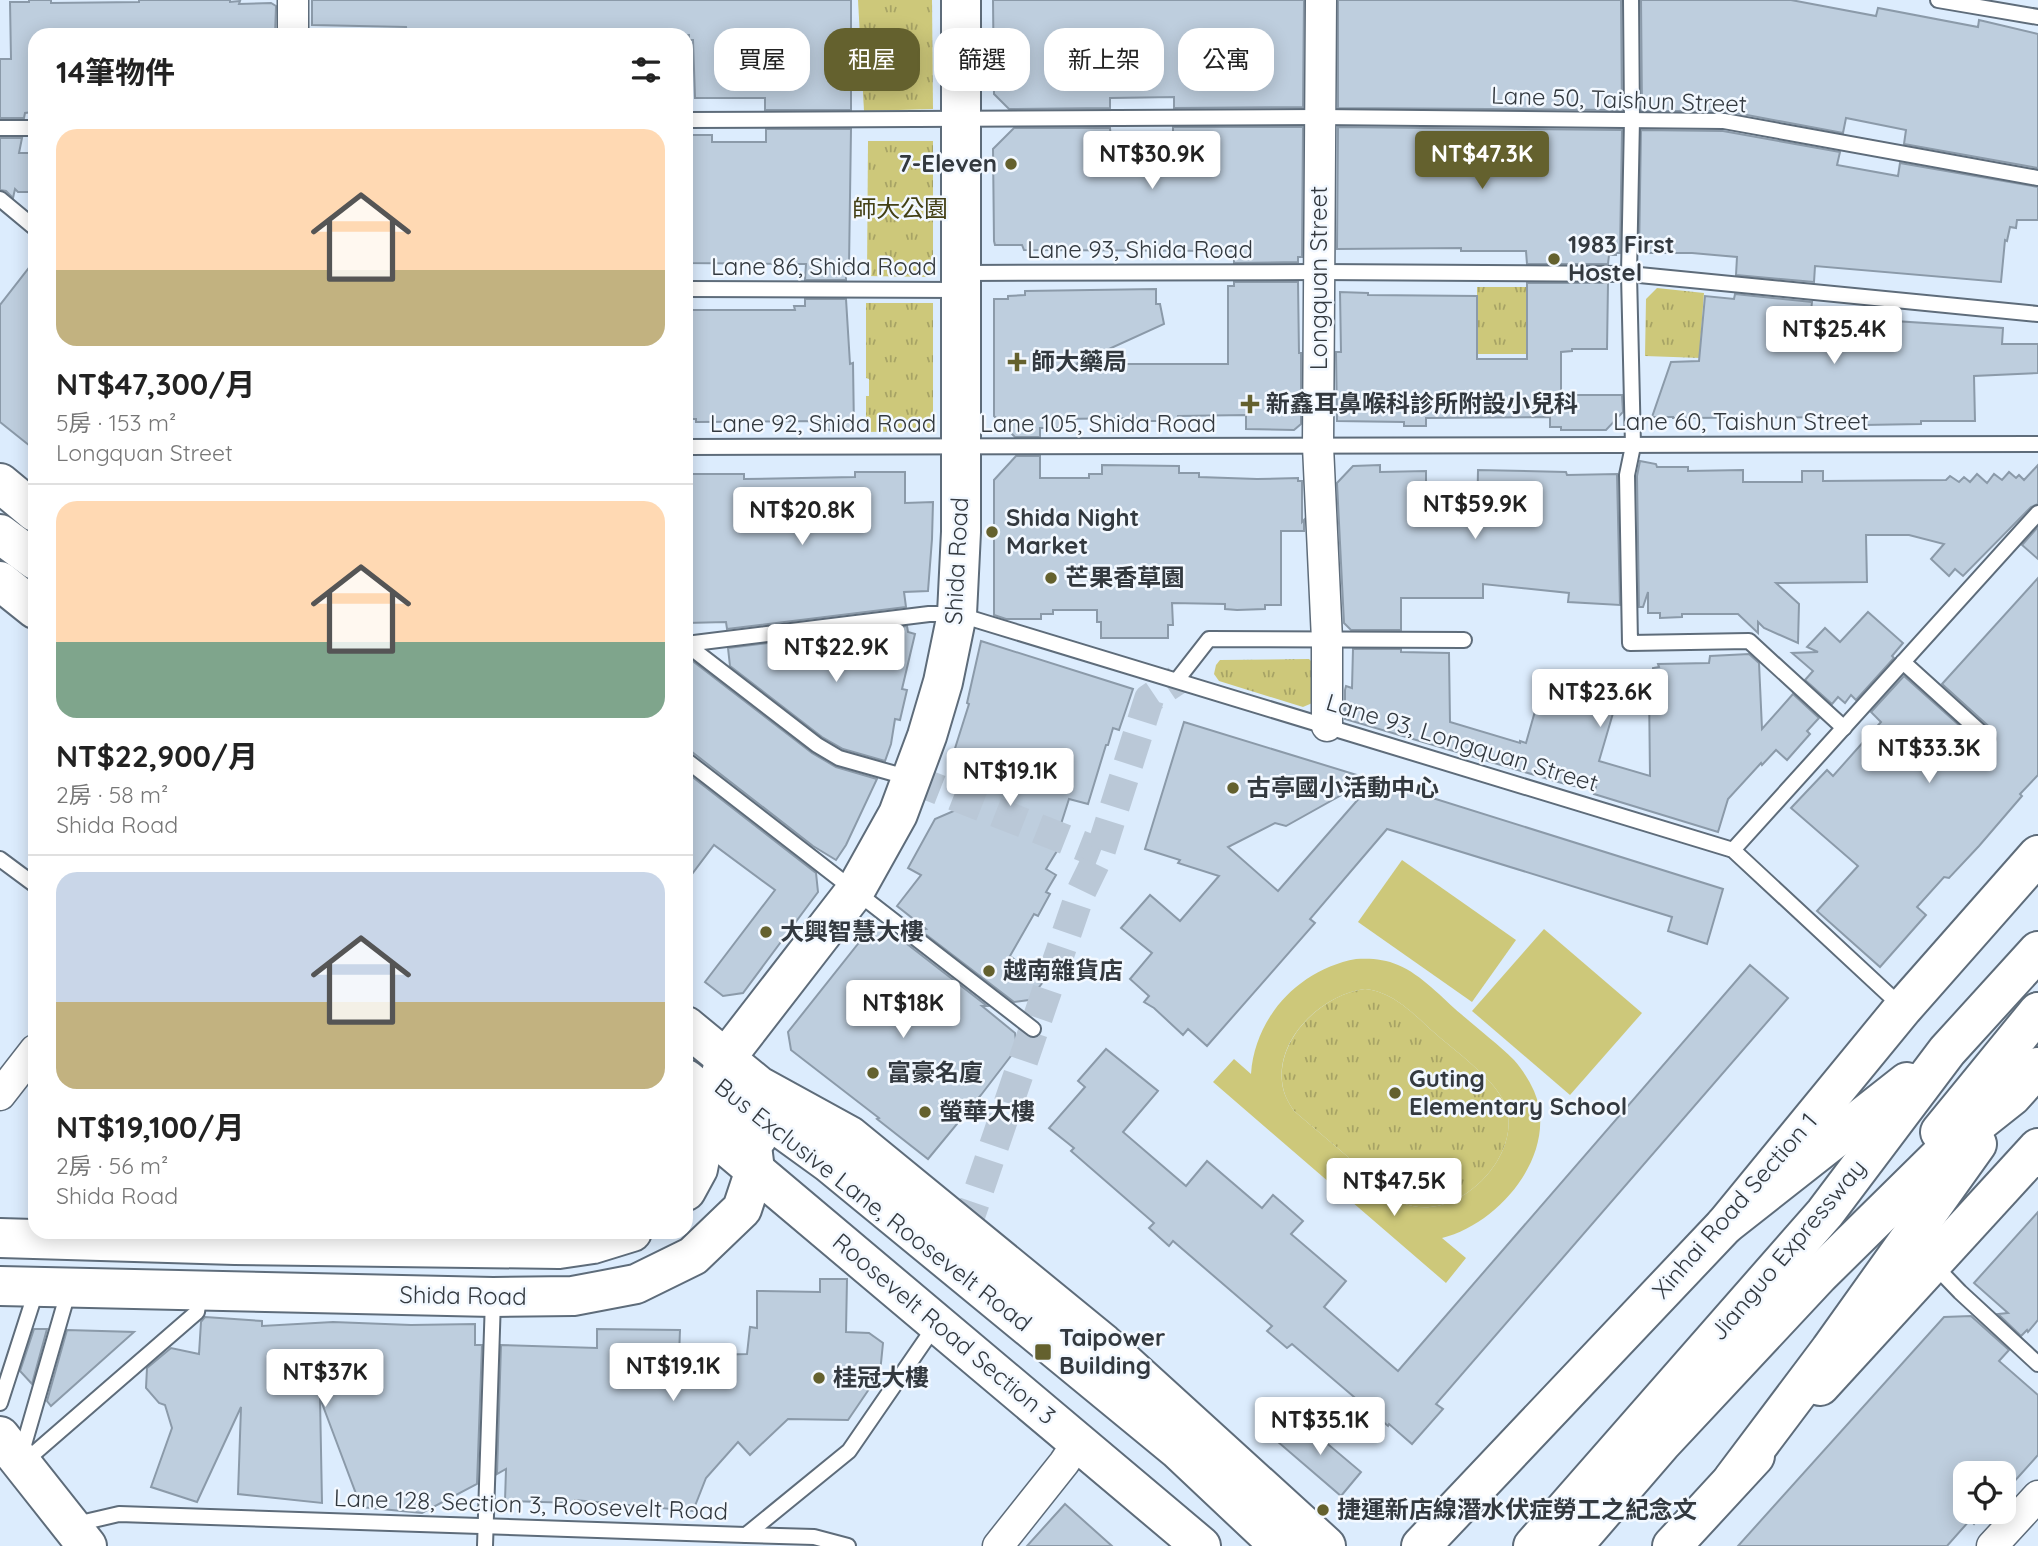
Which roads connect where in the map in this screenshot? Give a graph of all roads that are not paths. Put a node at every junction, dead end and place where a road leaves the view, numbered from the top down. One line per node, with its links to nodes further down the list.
1 (293, 0): 7 (street)
2 (961, 0): 11 (main road, Shida Road)
3 (1321, 0): 8 (street, Longquan Street)
4 (1631, 0): 9 (lane)
5 (1938, 0): 6 (lane)
6 (2038, 17)
7 (293, 28)
8 (1320, 117): 9 (lane, Lane 50, Taishun Street); 11 (lane, Lane 50, Taishun Street); 17 (street, Longquan Street)
9 (1632, 119): 14 (lane, Lane 50, Taishun Street); 18 (lane)
10 (693, 120): 11 (lane, Lane 50, Taishun Street)
11 (961, 120): 19 (main road, Shida Road)
12 (0, 128): 13 (lane)
13 (28, 128)
14 (2038, 178)
15 (0, 199): 16 (lane)
16 (28, 222)
17 (1319, 272): 18 (lane, Lane 93, Shida Road); 19 (lane, Lane 93, Shida Road); 23 (street, Longquan Street)
18 (1629, 274): 21 (lane, Lane 93, Shida Road); 24 (lane)
19 (961, 281): 20 (lane, Lane 86, Shida Road); 26 (main road, Shida Road)
20 (693, 289)
21 (2038, 314)
22 (2038, 444): 24 (lane, Lane 60, Taishun Street)
23 (1318, 446): 24 (lane, Lane 60, Taishun Street); 26 (lane, Lane 105, Shida Road); 37 (street, Longquan Street)
24 (1633, 446): 44 (lane)
25 (693, 447): 26 (lane, Lane 92, Shida Road)
26 (961, 447): 36 (main road, Shida Road)
27 (0, 483): 28 (main road)
28 (28, 506)
29 (0, 512): 32 (main road)
30 (2038, 513): 41 (lane)
31 (0, 534): 33 (main road)
32 (28, 534)
33 (28, 555)
34 (0, 581): 35 (main road)
35 (28, 603)
36 (957, 614): 39 (lane, Lane 93, Longquan Street); 42 (lane, Lane 93, Longquan Street); 47 (main road, Shida Road)
37 (1327, 640): 38 (lane); 42 (lane); 43 (street, Longquan Street)
38 (1464, 640)
39 (693, 643)
40 (693, 649): 47 (lane)
41 (1903, 662): 44 (lane); 45 (lane)
42 (1177, 680): 43 (lane, Lane 93, Longquan Street)
43 (1327, 726): 48 (lane, Lane 93, Longquan Street)
44 (1844, 728): 48 (lane)
45 (1987, 738)
46 (693, 767): 52 (lane)
47 (912, 779): 52 (main road, Shida Road)
48 (1733, 850): 55 (lane)
49 (2038, 855): 55 (main road, Xinhai Road Section 1)
50 (0, 859): 51 (lane)
51 (28, 880)
52 (855, 891): 57 (lane); 63 (main road, Shida Road)
53 (2038, 951): 59 (main road, Jianguo Expressway)
54 (2038, 1001): 70 (main road)
55 (1903, 1008): 71 (main road, Xinhai Road Section 1)
56 (2038, 1013): 77 (main road)
57 (1033, 1029)
58 (693, 1046): 63 (main road, Roosevelt Road Section 3)
59 (1947, 1051): 70 (main road, Jianguo Expressway); 71 (main road)
60 (28, 1059): 64 (street)
61 (2038, 1067): 65 (main road, Jianguo Expressway)
62 (693, 1070): 63 (main road, Bus Exclusive Lane, Roosevelt Road)
63 (710, 1093): 66 (main road, Shida Road); 68 (main road, Roosevelt Road Section 3); 69 (main road, Shida Road); 97 (main road, Bus Exclusive Lane, Roosevelt Road); 98 (main road, Roosevelt Road Section 3)
64 (0, 1095)
65 (2012, 1096): 77 (main road, Jianguo Expressway); 87 (main road)
66 (750, 1130): 68 (main road, Shida Road); 96 (main road, Bus Exclusive Lane, Roosevelt Road)
67 (2038, 1148): 76 (main road)
68 (754, 1170): 81 (main road, Shida Road); 82 (main road, Roosevelt Road Section 3)
69 (693, 1178)
70 (1825, 1213): 100 (main road, Jianguo Expressway)
71 (1725, 1225): 99 (main road, Xinhai Road Section 1)
72 (0, 1238): 73 (main road, Shida Road)
73 (28, 1238)
74 (352, 1239): 75 (main road, Shida Road)
75 (586, 1239)
76 (1933, 1264): 83 (lane); 87 (main road)
77 (1819, 1276): 101 (main road, Jianguo Expressway)
78 (0, 1286): 79 (main road, Shida Road)
79 (54, 1287): 80 (main road, Shida Road); 84 (lane); 86 (lane)
80 (201, 1291): 81 (main road, Shida Road); 86 (lane)
81 (493, 1297): 89 (lane)
82 (937, 1324): 85 (main road, Roosevelt Road Section 3); 90 (lane, Lane 128, Section 3, Roosevelt Road)
83 (2038, 1364)
84 (0, 1403)
85 (1078, 1442): 94 (street); 95 (main road, Roosevelt Road Section 3)
86 (14, 1453): 91 (main road)
87 (1733, 1479): 102 (main road)
88 (2038, 1496): 103 (street)
89 (486, 1526): 90 (lane, Lane 128, Section 3, Roosevelt Road); 91 (lane, Lane 128, Section 3, Roosevelt Road); 92 (lane)
90 (746, 1535): 93 (lane)
91 (79, 1536)
92 (485, 1546)
93 (848, 1546)
94 (998, 1546)
95 (1201, 1546)
96 (1259, 1546)
97 (1280, 1546)
98 (1326, 1546)
99 (1421, 1546)
100 (1533, 1546)
101 (1573, 1546)
102 (1672, 1546)
103 (1992, 1546)

